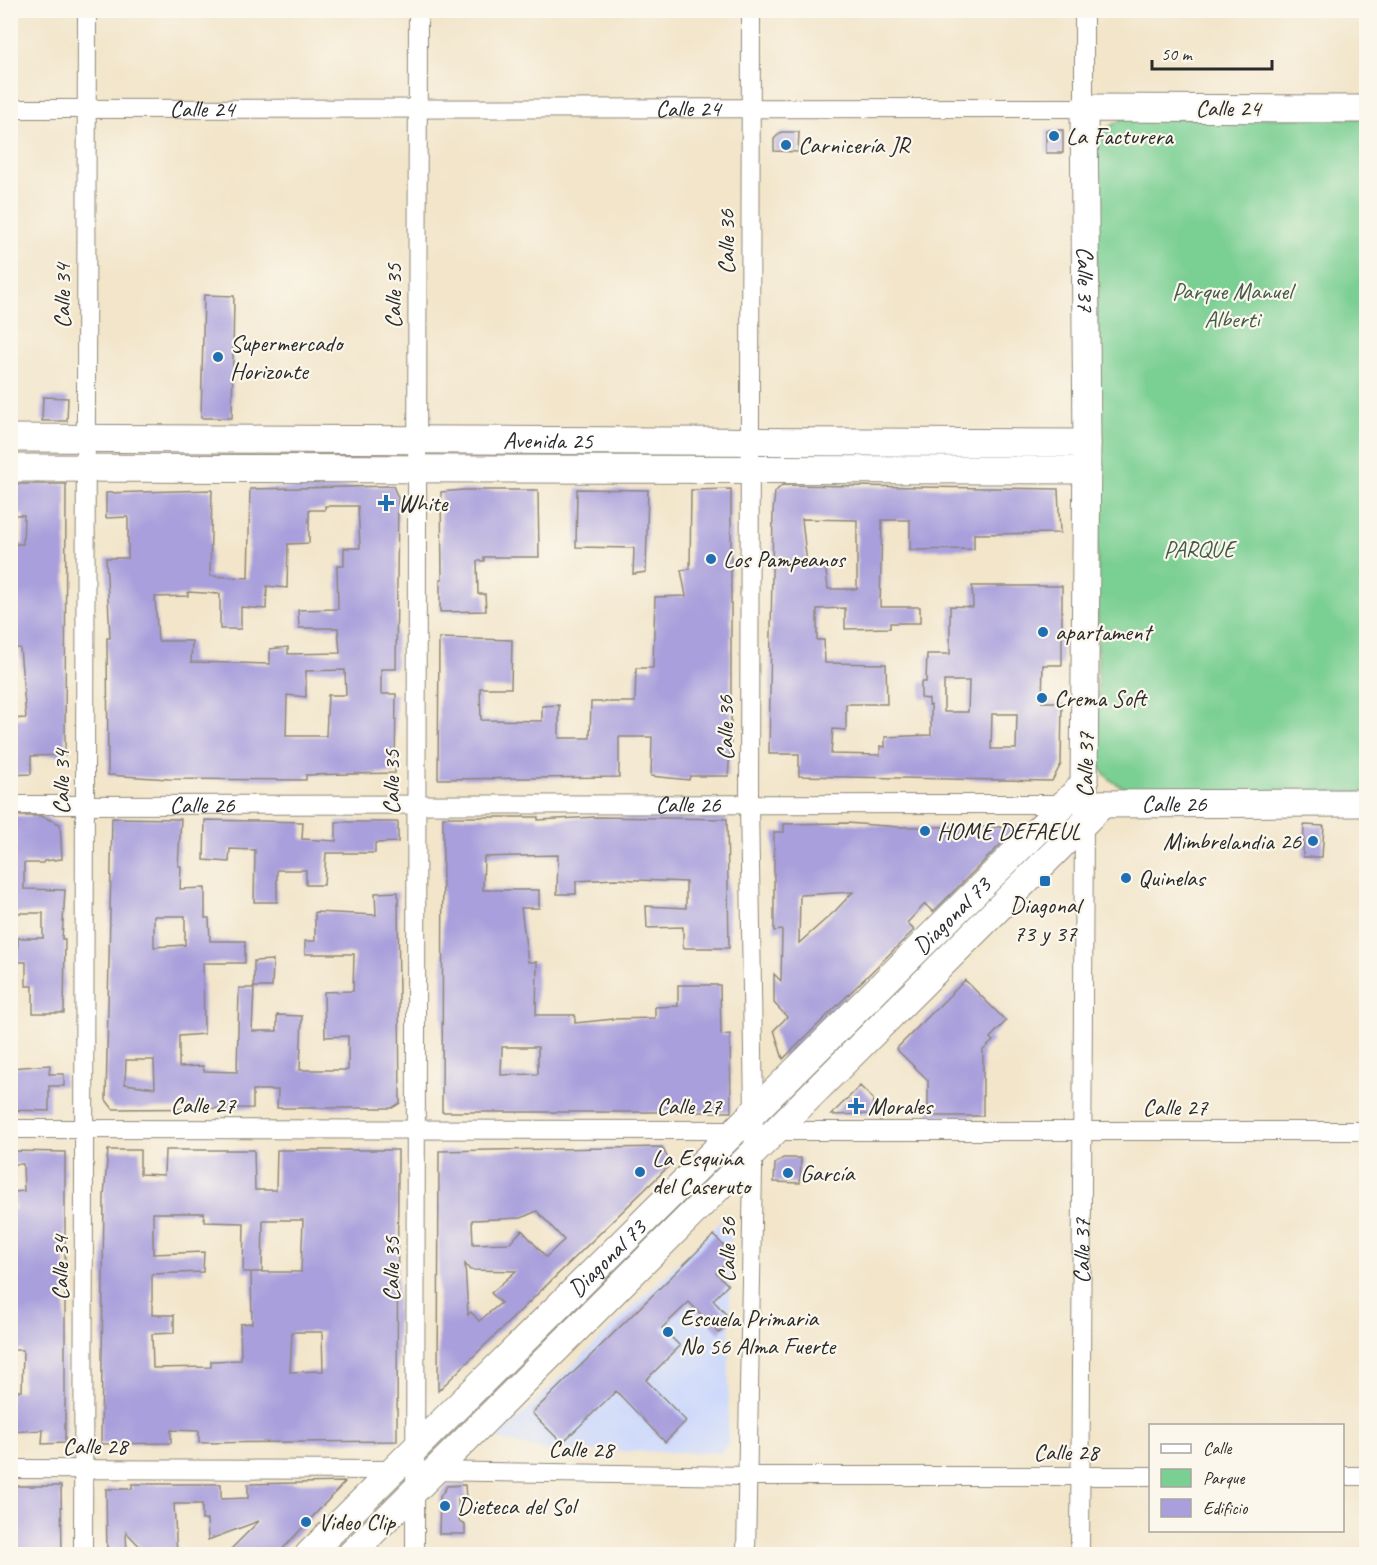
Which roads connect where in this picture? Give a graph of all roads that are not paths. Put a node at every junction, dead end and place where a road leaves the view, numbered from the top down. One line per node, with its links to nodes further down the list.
1 (87, 10): 7 (street, Calle 34)
2 (418, 10): 8 (street, Calle 35)
3 (751, 10): 9 (street, Calle 36)
4 (1084, 10): 5 (street, Calle 37)
5 (1084, 108): 9 (street, Calle 24); 10 (main road, Calle 24); 15 (main road, Calle 37)
6 (10, 109): 7 (street, Calle 24)
7 (87, 109): 8 (street, Calle 24); 12 (street, Calle 34)
8 (417, 109): 9 (street, Calle 24); 13 (street, Calle 35)
9 (751, 109): 14 (street, Calle 36)
10 (1366, 109)
11 (10, 438): 12 (main road, Avenida 25)
12 (86, 439): 13 (main road, Avenida 25); 17 (street, Calle 34)
13 (416, 441): 14 (main road, Avenida 25); 20 (street, Calle 35)
14 (750, 441): 15 (main road, Avenida 25); 18 (street, Calle 36)
15 (1087, 443): 19 (main road, Calle 37)
16 (10, 468): 17 (main road, Avenida 25)
17 (86, 468): 20 (main road, Avenida 25); 26 (street, Calle 34)
18 (750, 468): 19 (main road, Avenida 25); 20 (main road, Avenida 25); 23 (street, Calle 36)
19 (1087, 470): 24 (main road, Calle 37)
20 (416, 471): 22 (street, Calle 35)
21 (1366, 803): 24 (main road, Calle 26)
22 (415, 804): 23 (street, Calle 26); 26 (street, Calle 26); 29 (street, Calle 35)
23 (749, 804): 24 (street, Calle 26); 32 (street, Calle 36)
24 (1084, 804): 30 (street, Calle 37); 32 (main road, Diagonal 73)
25 (10, 805): 26 (street, Calle 26)
26 (85, 805): 28 (street, Calle 34)
27 (10, 1129): 28 (street, Calle 27)
28 (84, 1129): 29 (street, Calle 27); 34 (street, Calle 34)
29 (414, 1130): 32 (street, Calle 27); 35 (street, Calle 35)
30 (1081, 1131): 31 (street, Calle 27); 32 (street, Calle 27); 37 (street, Calle 37)
31 (1366, 1131)
32 (754, 1132): 35 (main road, Diagonal 73); 36 (street, Calle 36)
33 (10, 1469): 34 (street, Calle 28)
34 (83, 1470): 35 (street, Calle 28); 41 (street, Calle 34)
35 (415, 1470): 36 (street, Calle 28); 42 (main road, Diagonal 73); 43 (main road, Diagonal 73); 44 (street, Calle 35)
36 (747, 1476): 37 (street, Calle 28); 45 (street, Calle 36)
37 (1080, 1476): 38 (street, Calle 28); 46 (street, Calle 37)
38 (1149, 1476)
39 (1344, 1476): 40 (street)
40 (1366, 1476)
41 (83, 1554)
42 (309, 1554)
43 (351, 1554)
44 (415, 1554)
45 (746, 1554)
46 (1080, 1554)

